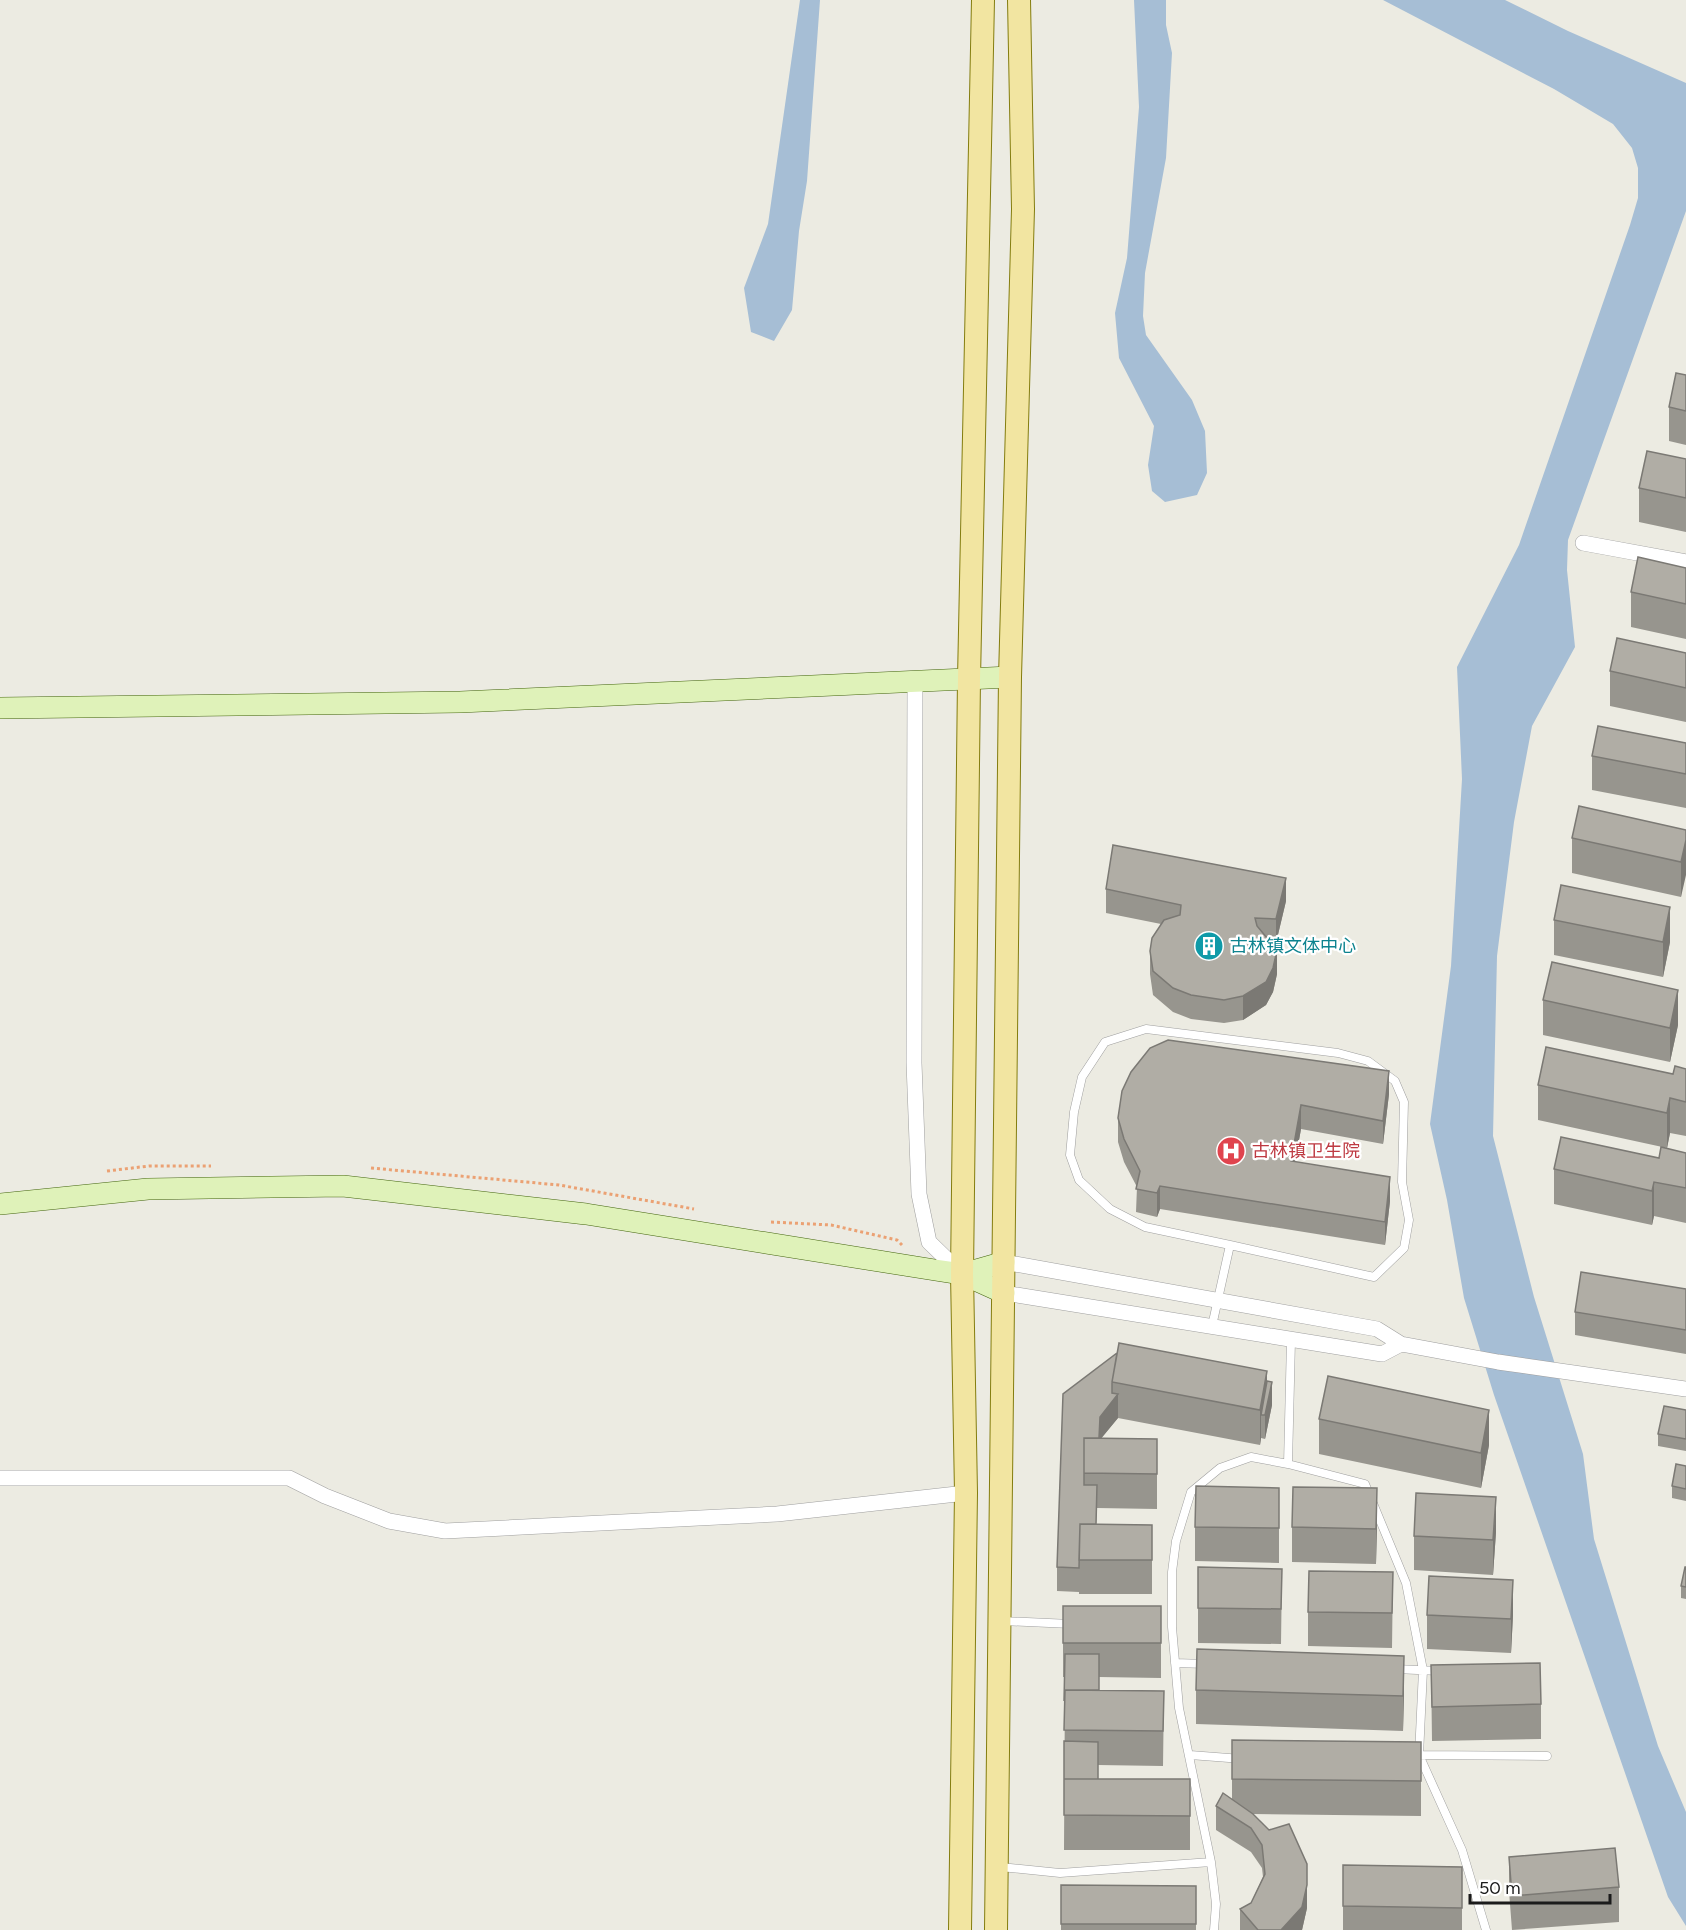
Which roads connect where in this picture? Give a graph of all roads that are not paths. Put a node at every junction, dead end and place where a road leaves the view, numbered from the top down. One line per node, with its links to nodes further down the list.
1 (983, 0): 6 (main road)
2 (1019, 0): 5 (main road)
3 (1583, 543): 4 (street)
4 (1686, 562)
5 (1010, 677): 6 (main road); 11 (main road)
6 (969, 679): 7 (main road); 12 (main road)
7 (915, 681): 8 (main road); 12 (street)
8 (0, 708)
9 (0, 1204): 12 (main road)
10 (1230, 1245): 10 (lane); 14 (lane)
11 (1004, 1262): 12 (main road); 13 (main road); 14 (street)
12 (962, 1275): 13 (main road); 21 (main road)
13 (1004, 1293): 15 (street); 22 (main road)
14 (1217, 1300): 15 (lane); 17 (street)
15 (1212, 1326): 16 (street)
16 (1291, 1340): 17 (street); 19 (lane)
17 (1401, 1344): 18 (street)
18 (1686, 1389)
19 (1288, 1464): 25 (lane); 29 (lane)
20 (0, 1478): 21 (street)
21 (966, 1493): 38 (main road)
22 (1000, 1621): 23 (lane); 37 (main road)
23 (1080, 1624)
24 (1160, 1626): 25 (lane)
25 (1172, 1627): 26 (lane)
26 (1175, 1663): 27 (lane); 31 (lane)
27 (1210, 1664)
28 (1387, 1669): 29 (lane)
29 (1423, 1670): 30 (lane); 32 (lane)
30 (1455, 1672)
31 (1190, 1755): 35 (lane); 36 (lane)
32 (1419, 1755): 33 (lane); 34 (lane); 41 (lane)
33 (1408, 1756)
34 (1547, 1756)
35 (1257, 1760)
36 (1211, 1862): 37 (lane); 40 (lane)
37 (997, 1867): 39 (main road)
38 (960, 1930)
39 (996, 1930)
40 (1214, 1930)
41 (1486, 1930)

